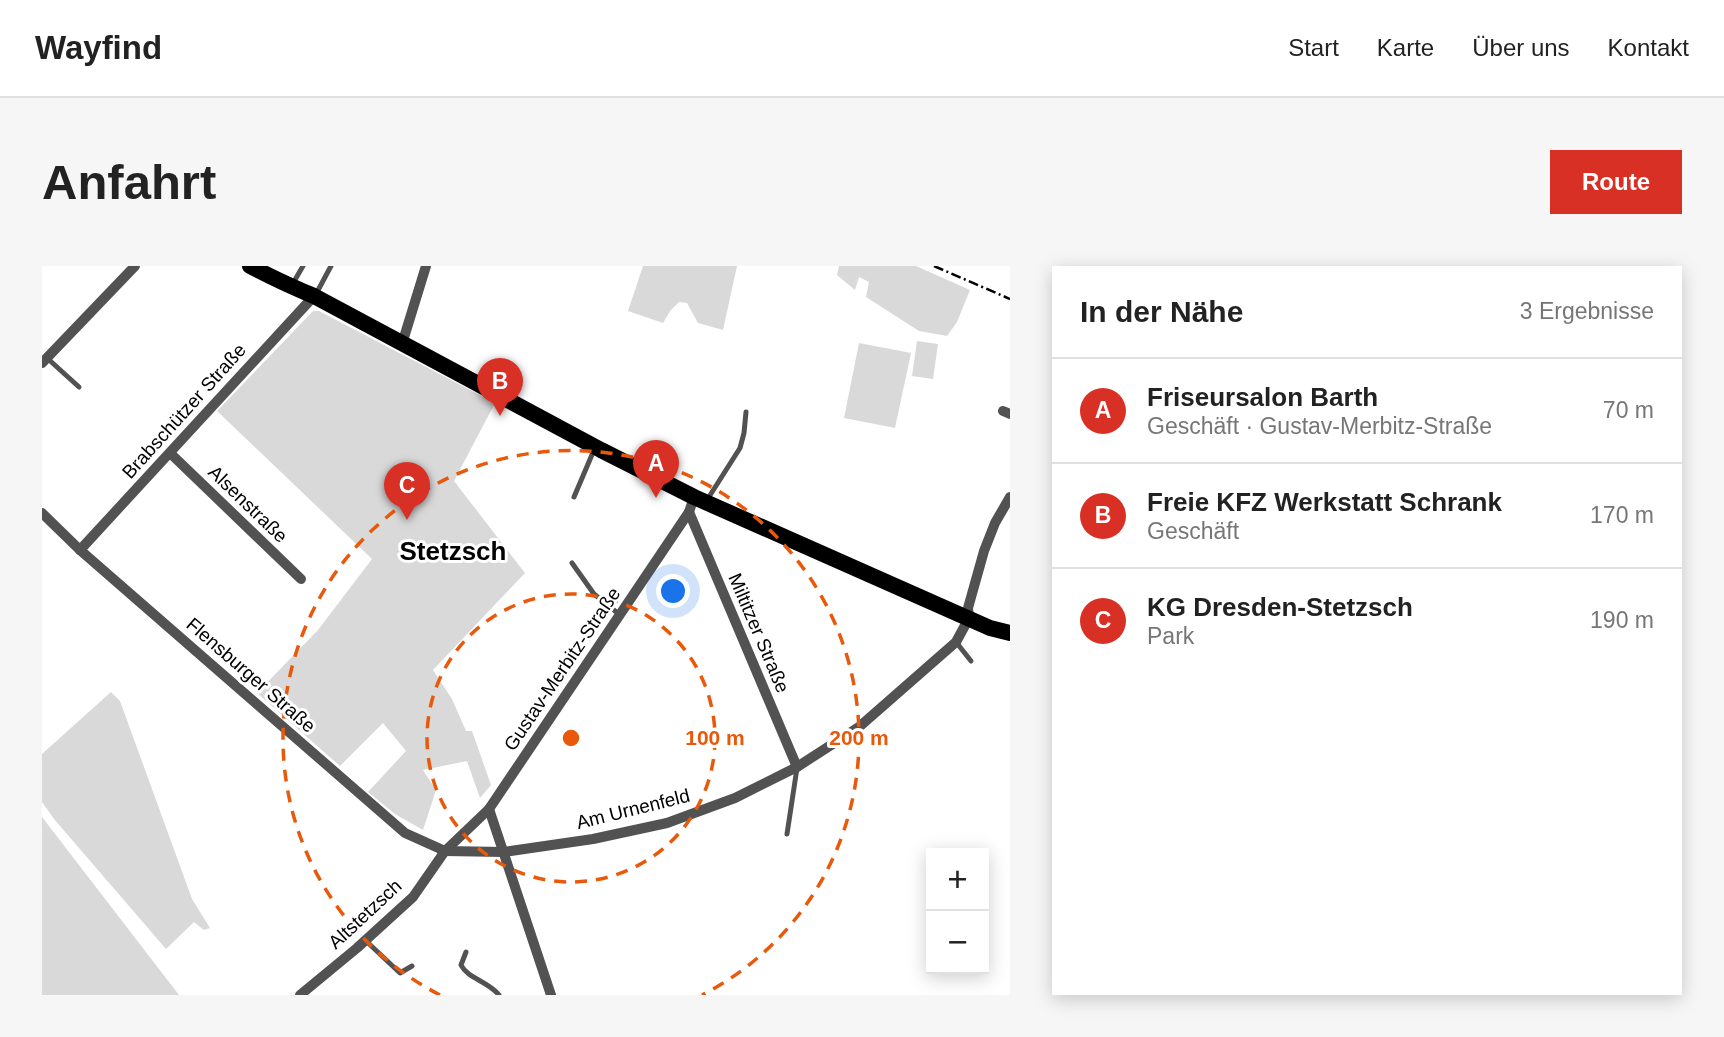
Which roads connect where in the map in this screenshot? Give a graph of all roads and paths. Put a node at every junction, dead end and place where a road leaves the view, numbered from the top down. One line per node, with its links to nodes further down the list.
1 (135, 266): 9 (street)
2 (250, 266): 6 (main road)
3 (303, 266): 6 (lane)
4 (331, 266): 7 (lane)
5 (426, 266): 8 (street)
6 (292, 285): 7 (main road)
7 (314, 296): 8 (main road); 13 (street, Brabschützer Straße)
8 (402, 344): 12 (main road)
9 (45, 360): 10 (lane)
10 (79, 387)
11 (746, 412): 16 (lane)
12 (595, 447): 14 (lane); 16 (main road)
13 (170, 453): 18 (street, Brabschützer Straße); 20 (street, Alsenstraße)
14 (574, 497)
15 (1010, 497): 22 (street, Am Urnenfeld)
16 (696, 504): 21 (street, Gustav-Merbitz-Straße); 22 (main road); 26 (street, Miltitzer Straße)
17 (42, 513): 18 (street, Flensburger Straße)
18 (80, 550): 29 (street, Flensburger Straße)
19 (572, 563): 21 (lane)
20 (302, 579)
21 (620, 615): 27 (street, Gustav-Merbitz-Straße)
22 (969, 618): 23 (main road); 24 (street, Am Urnenfeld)
23 (1010, 633)
24 (956, 642): 25 (lane); 26 (street, Am Urnenfeld)
25 (971, 661)
26 (797, 767): 28 (lane); 30 (street, Am Urnenfeld)
27 (489, 809): 29 (street, Gustav-Merbitz-Straße); 30 (street)
28 (787, 834)
29 (445, 851): 30 (street, Am Urnenfeld); 31 (street, Altstetzsch)
30 (504, 852): 36 (street)
31 (365, 940): 33 (lane); 34 (street, Altstetzsch)
32 (466, 952): 35 (lane)
33 (412, 966)
34 (300, 995)
35 (499, 995)
36 (551, 995)

